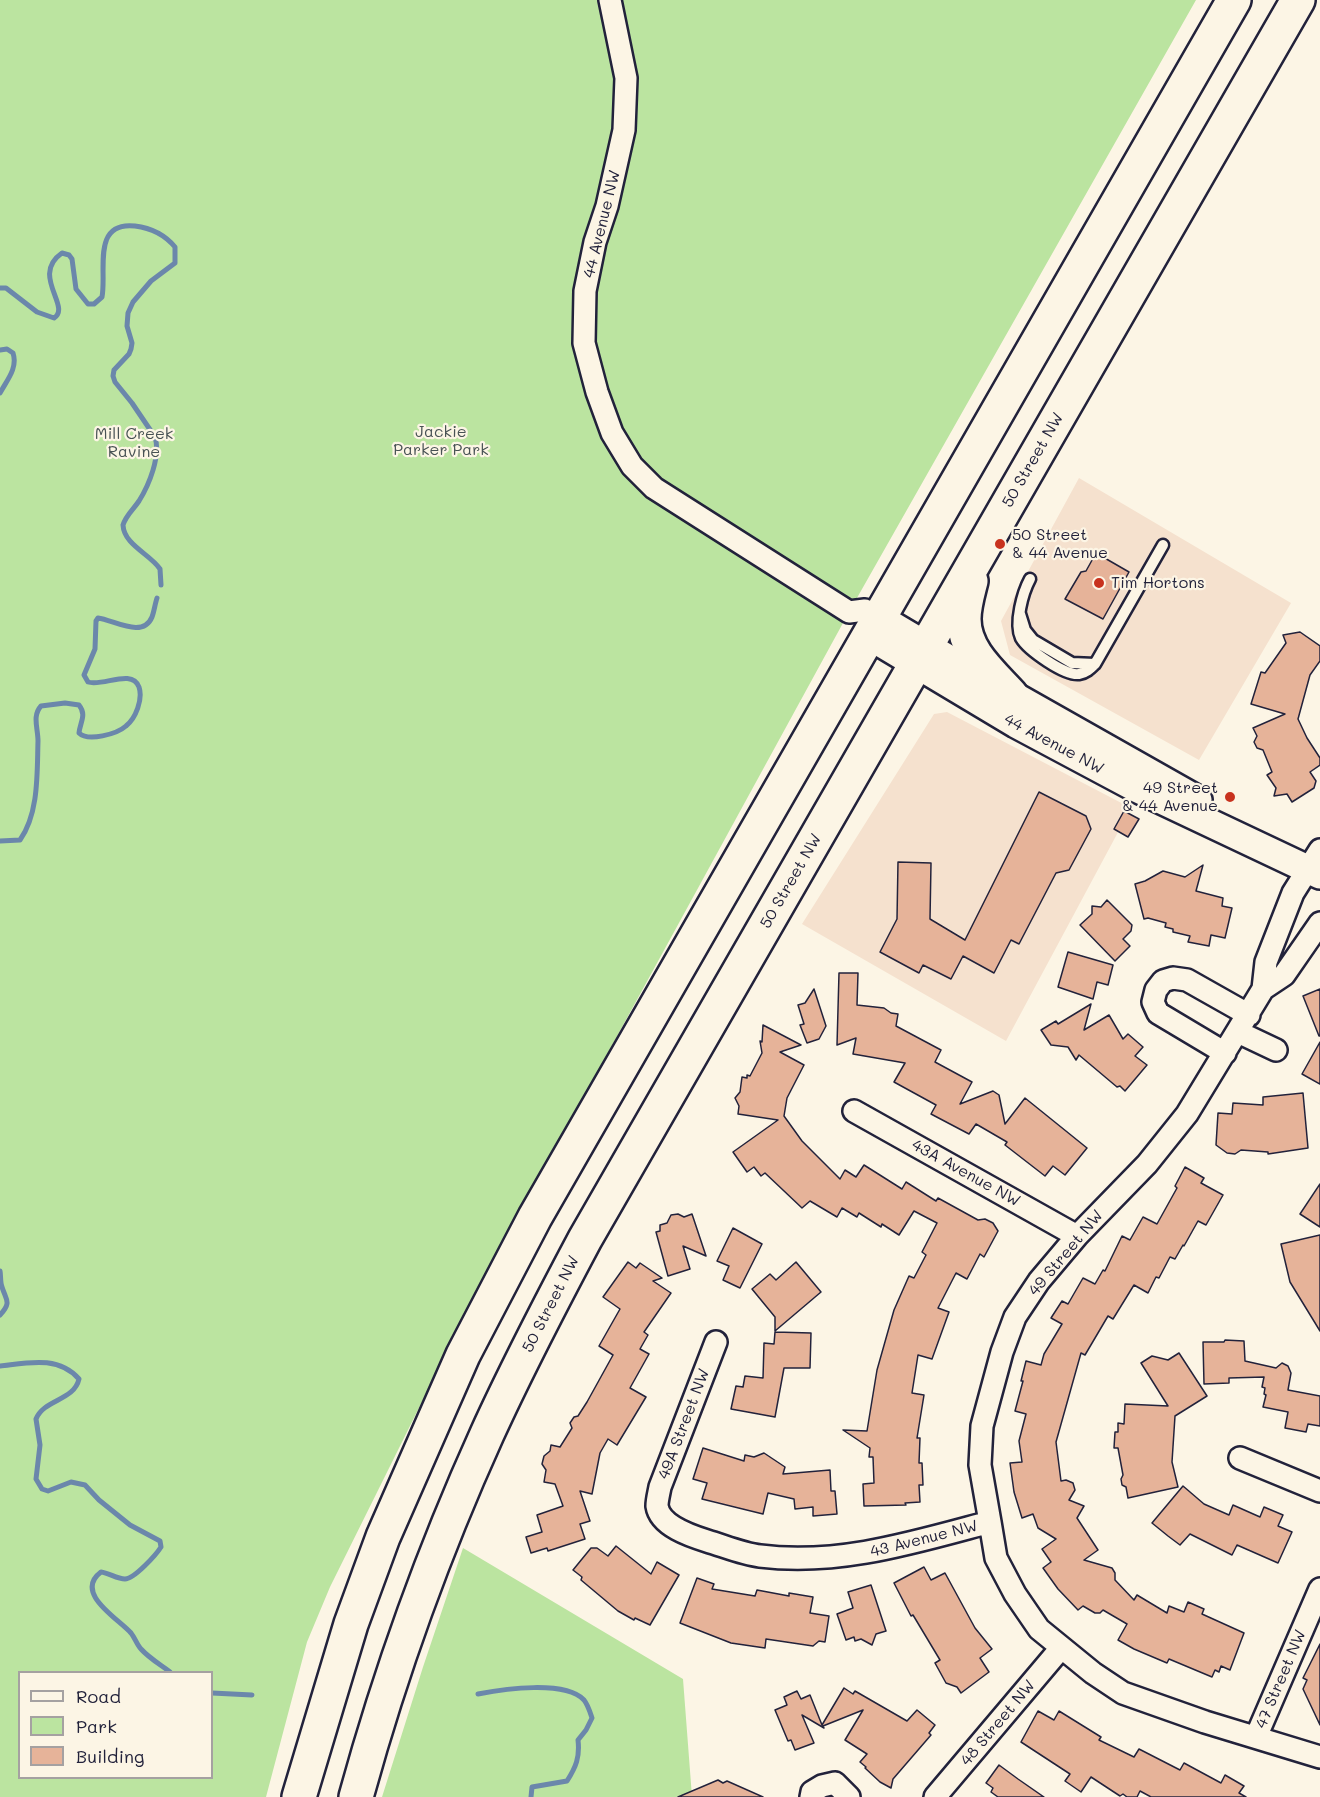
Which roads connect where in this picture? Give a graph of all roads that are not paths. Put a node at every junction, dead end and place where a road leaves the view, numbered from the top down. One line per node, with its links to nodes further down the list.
1 (610, 0): 7 (street, 44 Avenue NW)
2 (1234, 0): 7 (main road)
3 (1298, 0): 5 (main road, 50 Street NW)
4 (1163, 545): 6 (lane)
5 (976, 559): 8 (main road, 50 Street NW); 9 (main road)
6 (1030, 579)
7 (866, 622): 8 (street, 44 Avenue NW); 27 (main road)
8 (921, 655): 9 (street, 44 Avenue NW); 10 (street, 44 Avenue NW); 28 (main road, 50 Street NW)
9 (1011, 694): 10 (street, 44 Avenue NW)
10 (1316, 865): 12 (street, 49 Street NW)
11 (1320, 923): 12 (street, 49 Street NW)
12 (1263, 989): 13 (street, 49 Street NW)
13 (1243, 1023): 14 (street); 15 (street, 49 Street NW); 15 (street)
14 (1276, 1050)
15 (1226, 1053): 17 (street, 49 Street NW)
16 (854, 1111): 17 (street, 43A Avenue NW)
17 (1077, 1236): 22 (street, 49 Street NW)
18 (716, 1342): 21 (street, 49A Street NW)
19 (1240, 1458): 20 (street)
20 (1320, 1491)
21 (657, 1507): 22 (street, 43 Avenue NW)
22 (990, 1522): 24 (street, 43 Avenue NW)
23 (1320, 1589): 25 (street, 47 Street NW)
24 (1061, 1648): 25 (street, 43 Avenue NW); 31 (street, 48 Street NW)
25 (1256, 1737): 26 (street, 43 Avenue NW)
26 (1320, 1758)
27 (299, 1797)
28 (356, 1797)
29 (811, 1797): 30 (street)
30 (849, 1797)
31 (935, 1797)

